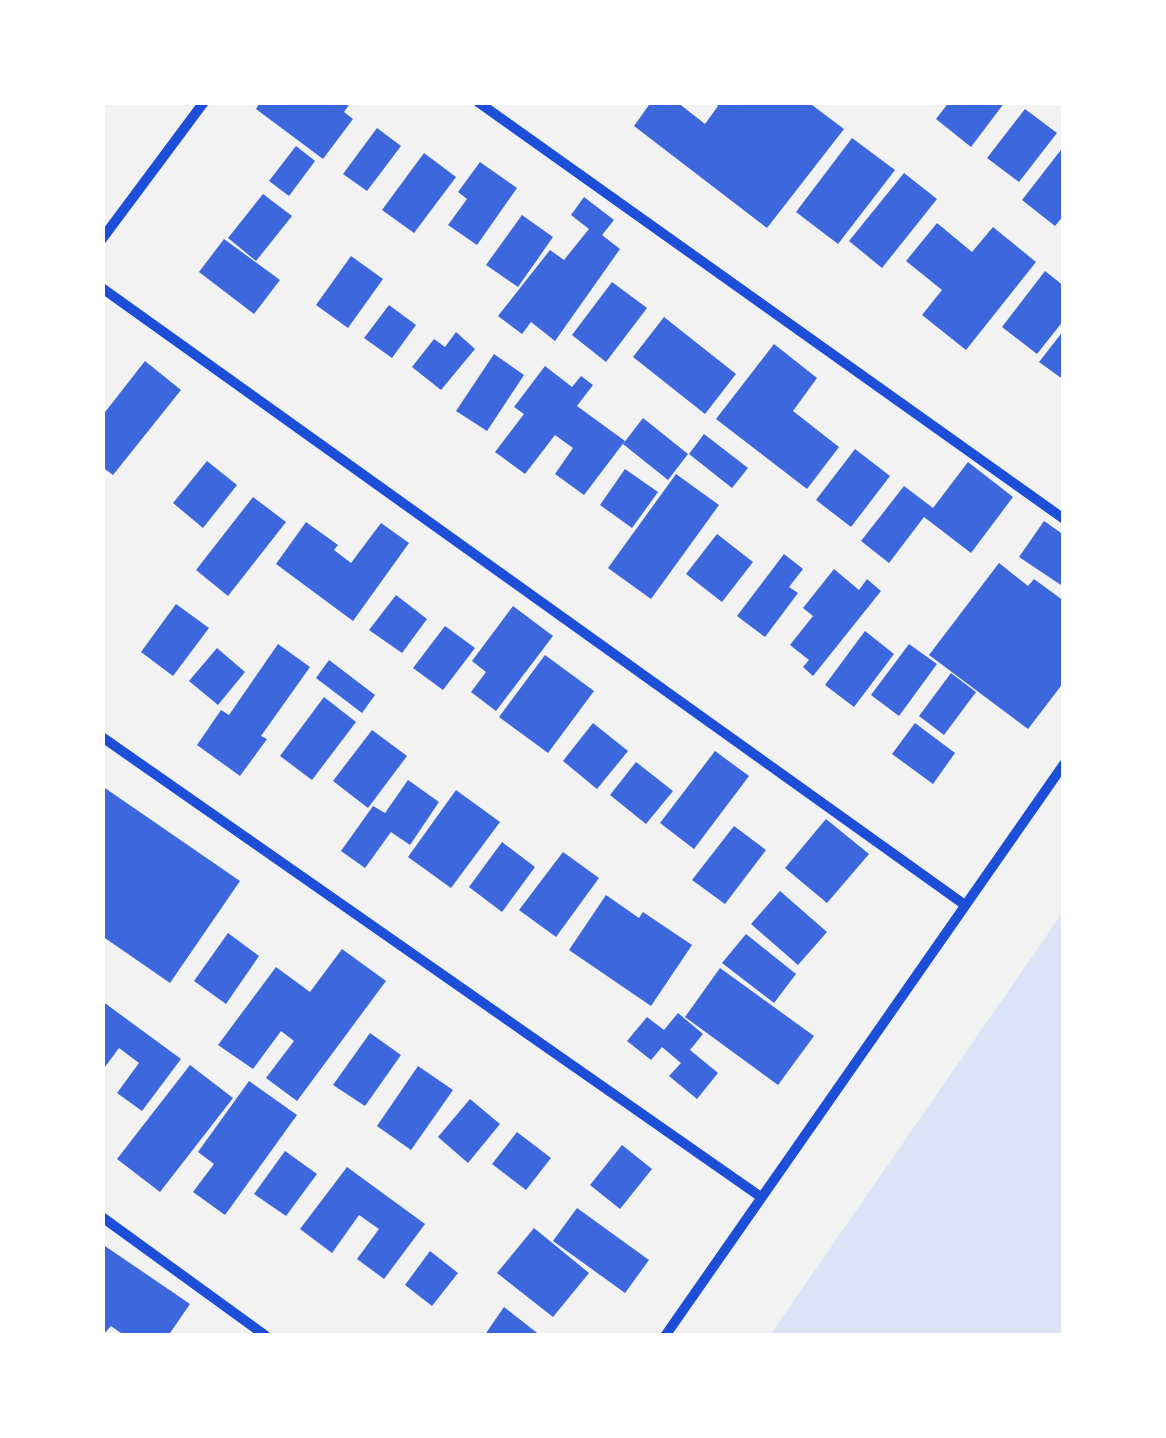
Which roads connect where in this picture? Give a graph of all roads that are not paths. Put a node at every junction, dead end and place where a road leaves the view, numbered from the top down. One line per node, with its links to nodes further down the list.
1 (204, 102): 3 (street)
2 (478, 102): 5 (street)
3 (102, 239)
4 (102, 288): 8 (street)
5 (1064, 519)
6 (102, 737): 9 (street)
7 (1064, 764): 8 (street)
8 (965, 905): 9 (street)
9 (761, 1197): 12 (street)
10 (102, 1217): 11 (street)
11 (266, 1336)
12 (665, 1336)

